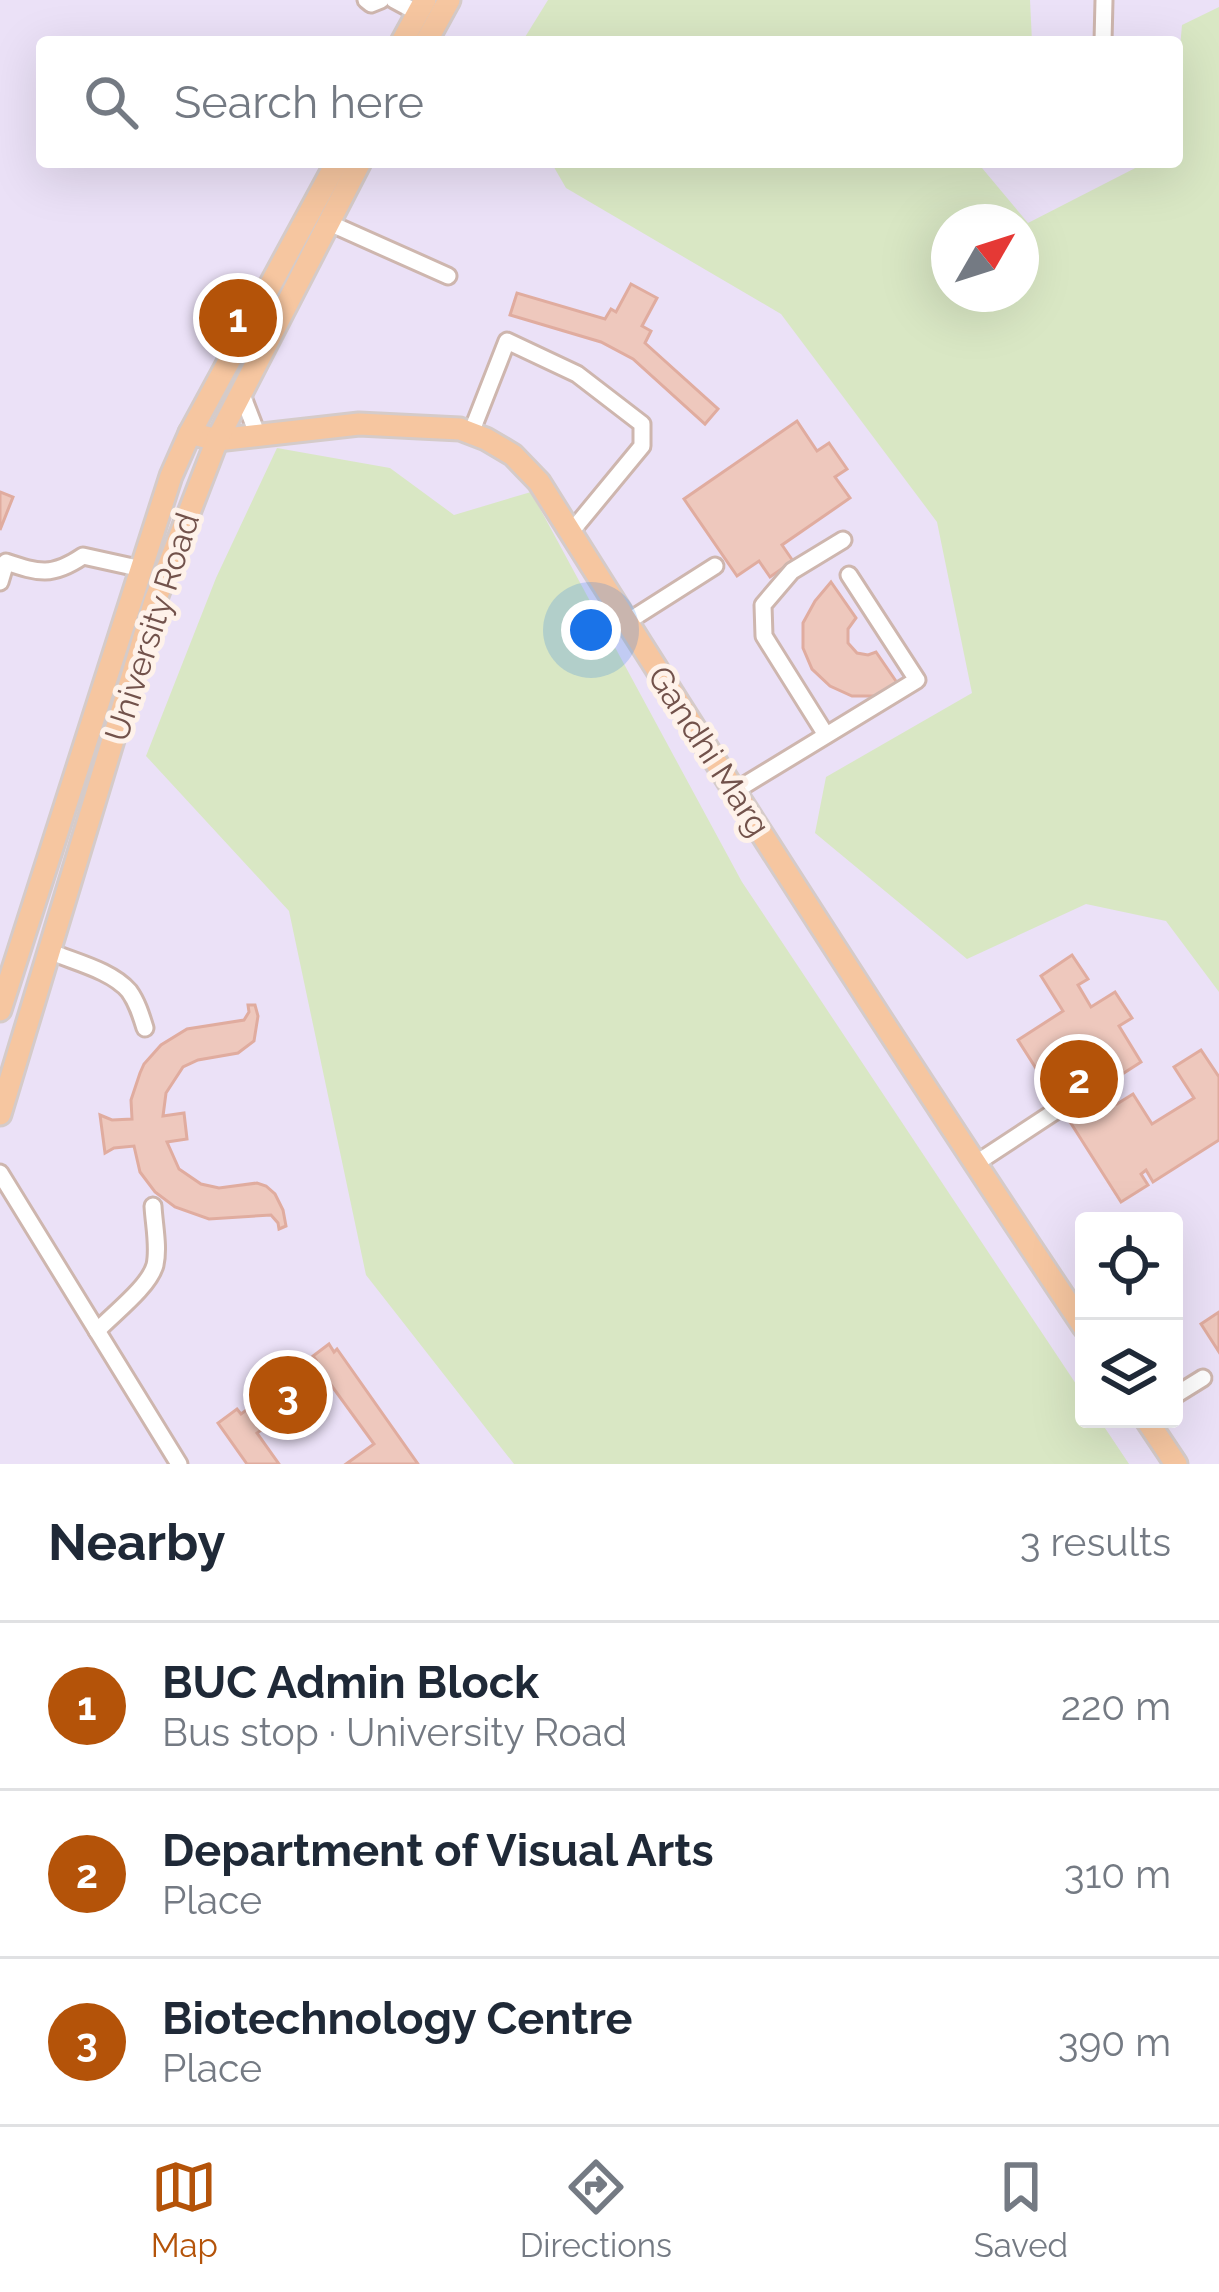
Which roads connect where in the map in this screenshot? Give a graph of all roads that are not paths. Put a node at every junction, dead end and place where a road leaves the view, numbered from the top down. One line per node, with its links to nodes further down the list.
1 (365, 0): 2 (street)
2 (380, 0)
3 (394, 0): 6 (street)
4 (449, 0): 8 (main road)
5 (1104, 0): 9 (street)
6 (422, 6): 7 (main road)
7 (405, 36)
8 (429, 36)
9 (1103, 36)
10 (334, 168): 15 (main road, University Road)
11 (357, 168): 12 (main road, University Road)
12 (327, 222): 13 (street); 14 (main road, University Road)
13 (448, 276)
14 (241, 392): 17 (street); 18 (main road, University Road)
15 (190, 433): 18 (main road, Gandhi Marg); 22 (main road, University Road)
16 (471, 433): 17 (main road, Gandhi Marg); 19 (main road, Gandhi Marg); 19 (street)
17 (258, 436): 18 (main road, Gandhi Marg)
18 (217, 440): 28 (main road, University Road)
19 (571, 532): 25 (main road, Gandhi Marg)
20 (843, 540): 26 (street)
21 (716, 566): 25 (street)
22 (142, 569): 24 (street); 29 (main road, University Road)
23 (849, 575): 26 (street)
24 (0, 582)
25 (627, 622): 27 (main road, Gandhi Marg)
26 (826, 735): 27 (street)
27 (735, 791): 33 (main road, Gandhi Marg)
28 (50, 951): 30 (street); 32 (main road, University Road)
29 (0, 1010)
30 (145, 1028)
31 (1054, 1112): 33 (street)
32 (0, 1114)
33 (975, 1164): 36 (main road, Gandhi Marg)
34 (0, 1173): 37 (street)
35 (153, 1206): 37 (street)
36 (1079, 1320)
37 (97, 1331): 41 (street)
38 (1203, 1378): 39 (street)
39 (1183, 1390)
40 (1152, 1428): 42 (main road)
41 (179, 1464)
42 (1176, 1464)

